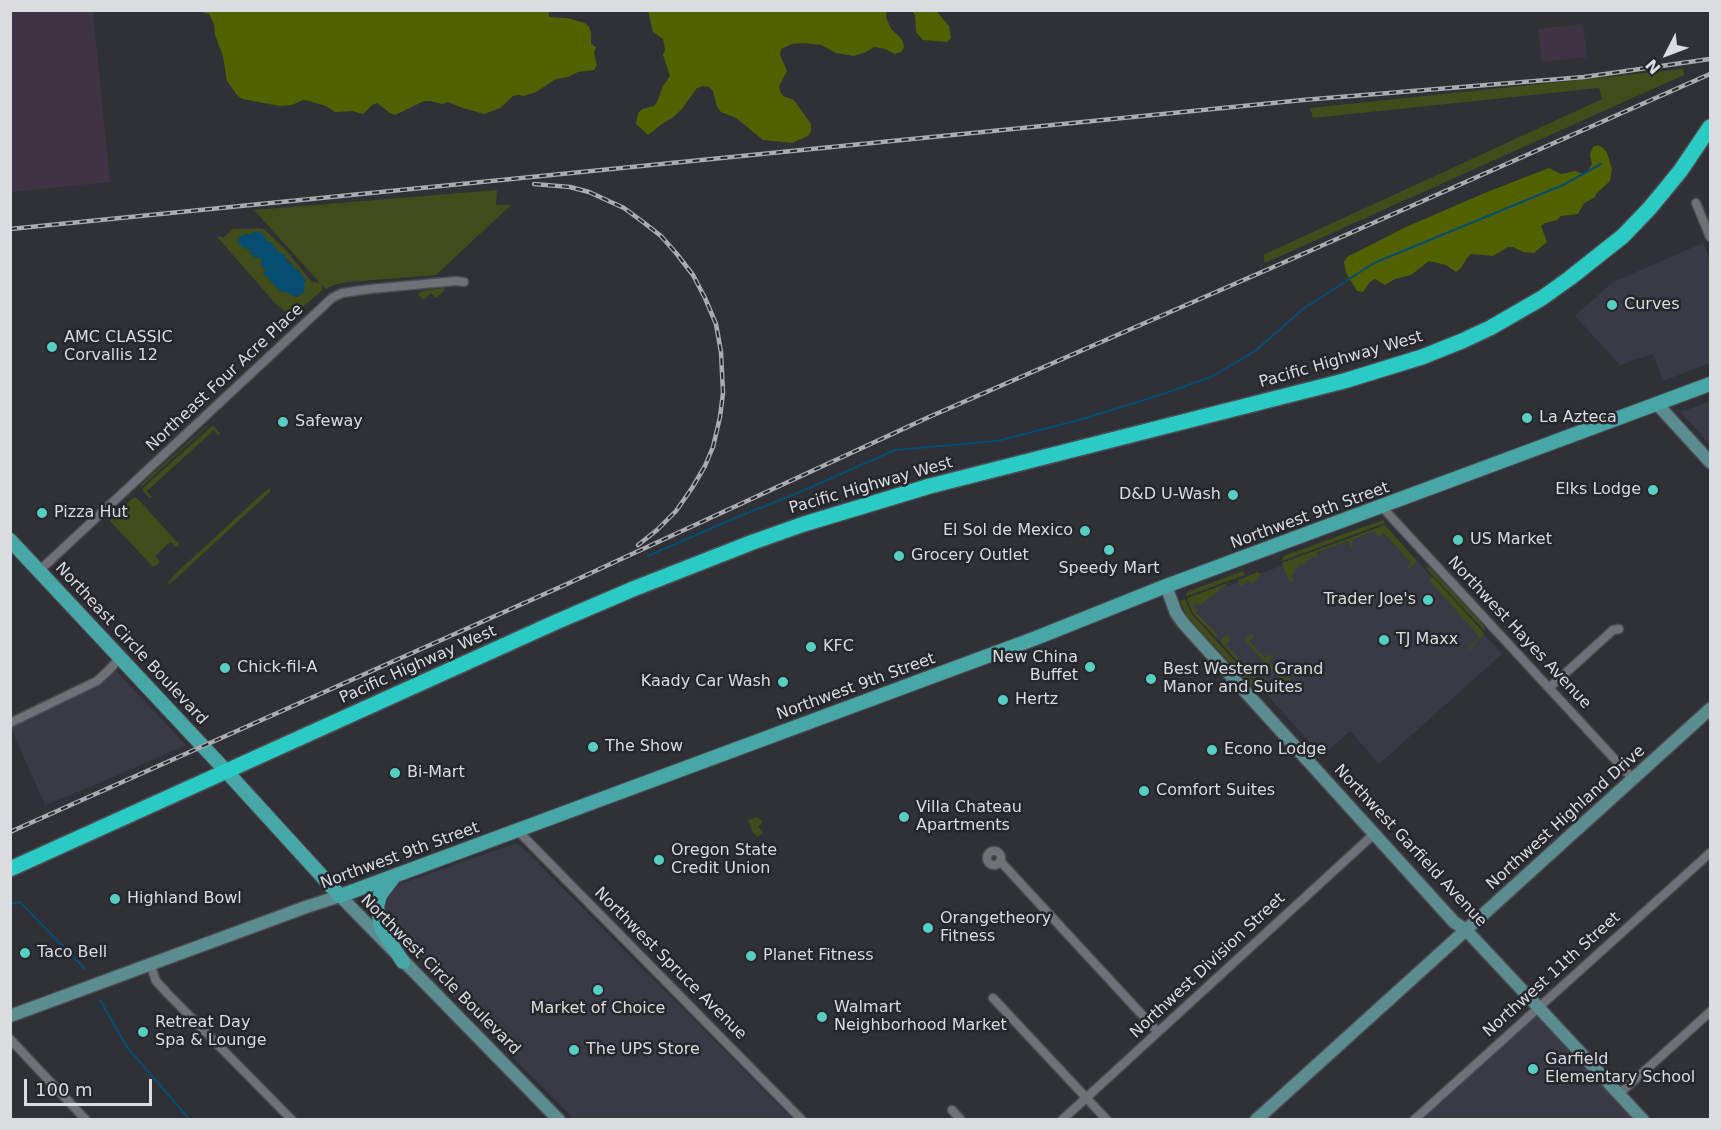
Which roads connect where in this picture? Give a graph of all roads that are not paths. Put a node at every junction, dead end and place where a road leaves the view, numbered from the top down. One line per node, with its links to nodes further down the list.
1 (1710, 127): 17 (highway, Pacific Highway West)
2 (1696, 203): 3 (street)
3 (1710, 237)
4 (464, 282): 10 (street, Northeast Four Acre Place)
5 (1710, 384): 6 (main road, Northwest 9th Street)
6 (1658, 404): 7 (street); 8 (main road, Northwest 9th Street)
7 (1710, 462)
8 (1382, 507): 11 (main road, Northwest 9th Street); 14 (street, Northwest Hayes Avenue)
9 (10, 540): 10 (main road, Northeast Circle Boulevard)
10 (40, 570): 13 (main road, Northeast Circle Boulevard)
11 (1166, 586): 19 (main road, Northwest 9th Street); 20 (street, Northwest Garfield Avenue)
12 (1619, 629): 14 (street)
13 (120, 658): 16 (street); 17 (main road, Northeast Circle Boulevard)
14 (1549, 688): 18 (street, Northwest Hayes Avenue)
15 (1710, 709): 18 (street, Northwest Highland Drive)
16 (10, 723)
17 (226, 771): 23 (highway, Pacific Highway West); 25 (main road, Northwest Circle Boulevard)
18 (1633, 779): 26 (street, Northwest Highland Drive)
19 (517, 831): 24 (main road, Northwest 9th Street); 41 (street, Northwest Spruce Avenue)
20 (1374, 834): 26 (street, Northwest Garfield Avenue); 33 (street, Northwest Division Street)
21 (1710, 853): 30 (street, Northwest 11th Street)
22 (1000, 861): 33 (street)
23 (10, 869)
24 (395, 876): 25 (main road, Northwest 9th Street); 27 (main road)
25 (340, 896): 27 (street, Northwest Circle Boulevard); 28 (street, Northwest 9th Street)
26 (1466, 930): 30 (street, Northwest Garfield Avenue); 45 (street, Northwest Highland Drive)
27 (403, 962): 40 (street, Northwest Circle Boulevard)
28 (150, 964): 32 (street, Northwest 9th Street); 39 (street)
29 (993, 998): 36 (street)
30 (1539, 1008): 35 (street, Northwest Garfield Avenue); 46 (street, Northwest 11th Street)
31 (1710, 1011): 35 (street)
32 (10, 1016)
33 (1158, 1032): 36 (street, Northwest Division Street)
34 (10, 1039): 38 (street)
35 (1619, 1094): 47 (street, Northwest Garfield Avenue)
36 (1086, 1098): 43 (street, Northwest Division Street); 44 (street)
37 (952, 1110): 42 (street)
38 (86, 1119)
39 (292, 1119)
40 (559, 1119)
41 (802, 1119)
42 (961, 1119)
43 (1062, 1119)
44 (1107, 1119)
45 (1256, 1119)
46 (1414, 1119)
47 (1643, 1119)

